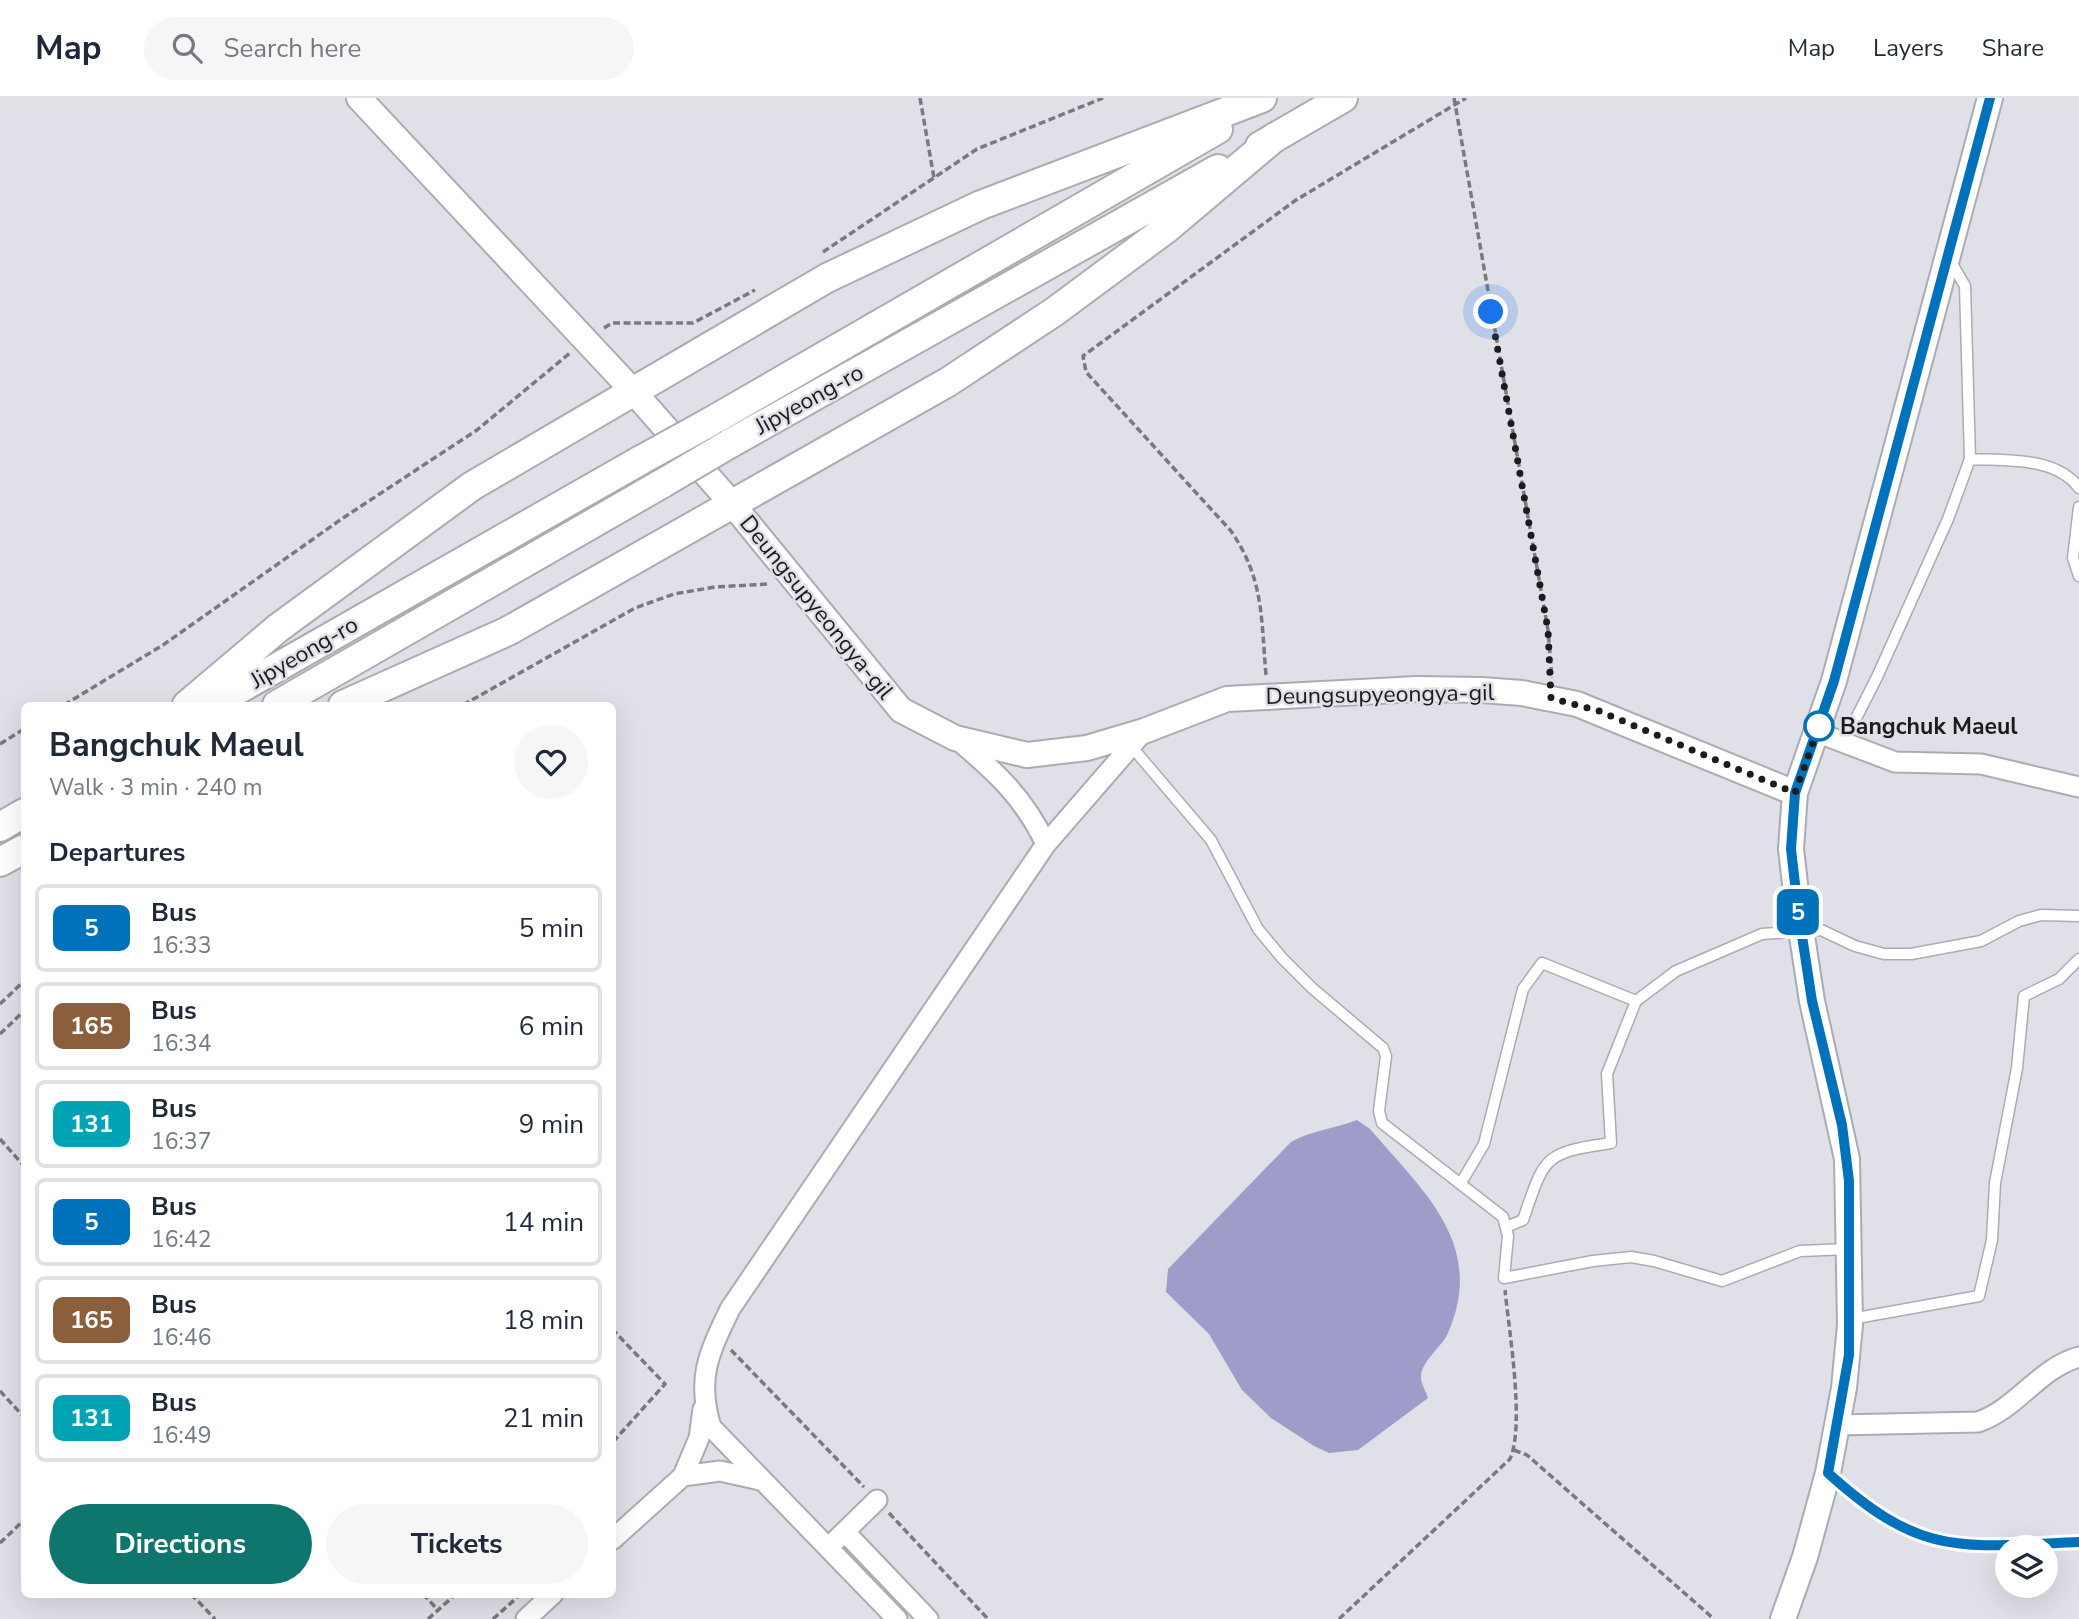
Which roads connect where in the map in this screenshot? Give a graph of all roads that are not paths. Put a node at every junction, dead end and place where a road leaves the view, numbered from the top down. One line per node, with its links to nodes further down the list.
1 (359, 98): 8 (street, Deungsupyeongya-gil)
2 (1262, 98): 8 (main road)
3 (1272, 98): 15 (main road, Jipyeong-ro, bridge)
4 (1343, 98): 6 (main road, Jipyeong-ro)
5 (1990, 98): 7 (street)
6 (1275, 137): 11 (main road); 16 (main road, Jipyeong-ro, bridge)
7 (1947, 256): 9 (lane); 18 (street)
8 (633, 391): 11 (street, Deungsupyeongya-gil); 14 (main road)
9 (1970, 459): 10 (lane); 21 (lane)
10 (2079, 488)
11 (733, 505): 17 (main road); 19 (street, Deungsupyeongya-gil)
12 (2079, 507): 13 (lane)
13 (2079, 576)
14 (191, 702)
15 (216, 702)
16 (282, 702)
17 (350, 702)
18 (1816, 733): 21 (street); 23 (street)
19 (955, 738): 20 (street, Deungsupyeongya-gil); 26 (street)
20 (1137, 738): 23 (street, Deungsupyeongya-gil); 26 (street); 33 (lane)
21 (1843, 744): 22 (street)
22 (2079, 787)
23 (1795, 793): 30 (street)
24 (21, 815): 25 (main road)
25 (0, 827)
26 (1046, 844): 38 (street)
27 (21, 851): 28 (main road)
28 (0, 862)
29 (2079, 916): 30 (lane)
30 (1801, 931): 32 (lane); 35 (street)
31 (2079, 959): 36 (lane)
32 (1636, 1001): 33 (lane); 34 (lane)
33 (1461, 1183): 34 (lane)
34 (1506, 1227): 35 (lane)
35 (1850, 1250): 36 (street)
36 (1850, 1319): 39 (street)
37 (2079, 1357): 39 (street)
38 (703, 1401): 41 (street); 42 (street)
39 (1838, 1425): 40 (street)
40 (1828, 1473): 46 (lane); 52 (street)
41 (683, 1476): 42 (street); 45 (street)
42 (760, 1480): 47 (street)
43 (877, 1500): 44 (street)
44 (845, 1532): 47 (street); 49 (street)
45 (616, 1536)
46 (2079, 1542)
47 (827, 1548): 51 (street)
48 (549, 1598): 50 (street)
49 (922, 1617)
50 (526, 1619)
51 (897, 1619)
52 (1783, 1619)

